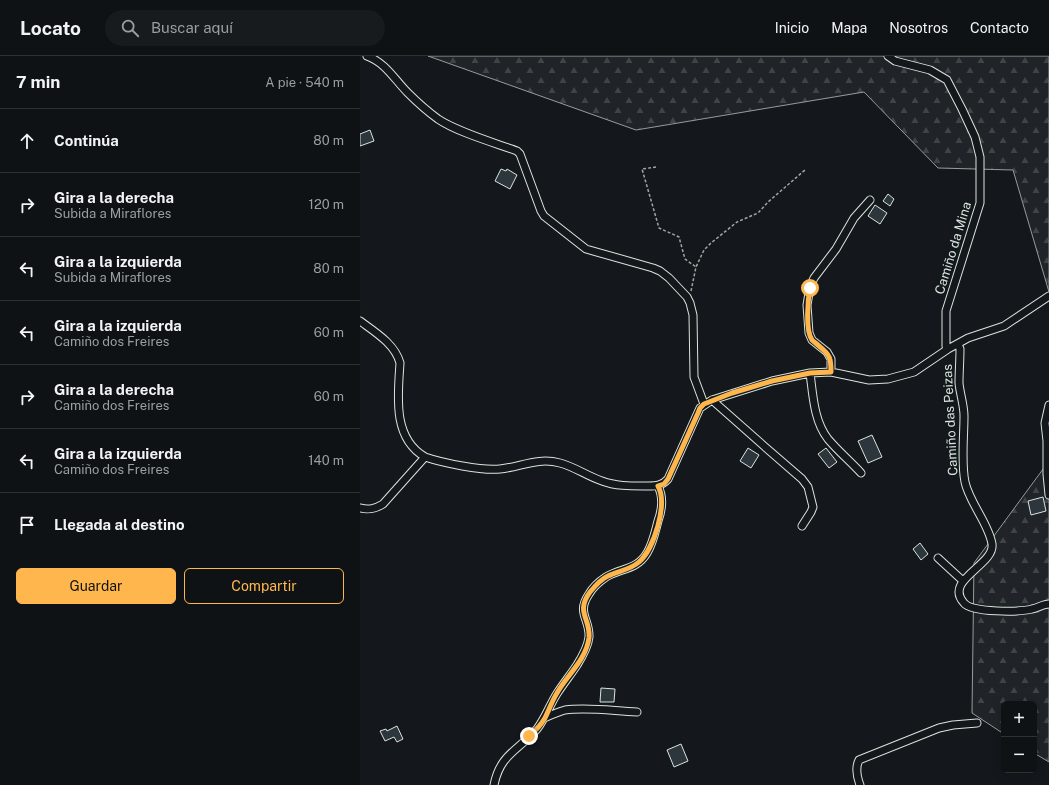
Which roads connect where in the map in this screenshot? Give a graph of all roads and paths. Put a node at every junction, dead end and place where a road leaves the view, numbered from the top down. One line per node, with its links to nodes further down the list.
1 (367, 56): 8 (street)
2 (888, 56): 11 (street, Camiño da Mina)
3 (656, 166): 6 (path)
4 (804, 170): 6 (path)
5 (870, 200): 12 (street)
6 (696, 267): 8 (path)
7 (1049, 296): 10 (street)
8 (687, 297): 15 (street)
9 (360, 321): 17 (street)
10 (958, 344): 11 (street); 24 (street, Camiño das Peizas)
11 (948, 349): 12 (street)
12 (831, 372): 13 (street)
13 (810, 373): 14 (street); 18 (street)
14 (712, 400): 15 (street); 22 (street)
15 (704, 404): 19 (street)
16 (1049, 405): 20 (street)
17 (425, 457): 19 (street); 21 (street)
18 (861, 473)
19 (658, 486): 27 (street)
20 (1049, 495)
21 (360, 508)
22 (802, 526)
23 (938, 558): 24 (street)
24 (964, 581): 25 (street)
25 (1049, 604)
26 (637, 712): 27 (street)
27 (544, 718): 29 (street)
28 (977, 723): 30 (street)
29 (494, 785)
30 (860, 785)

